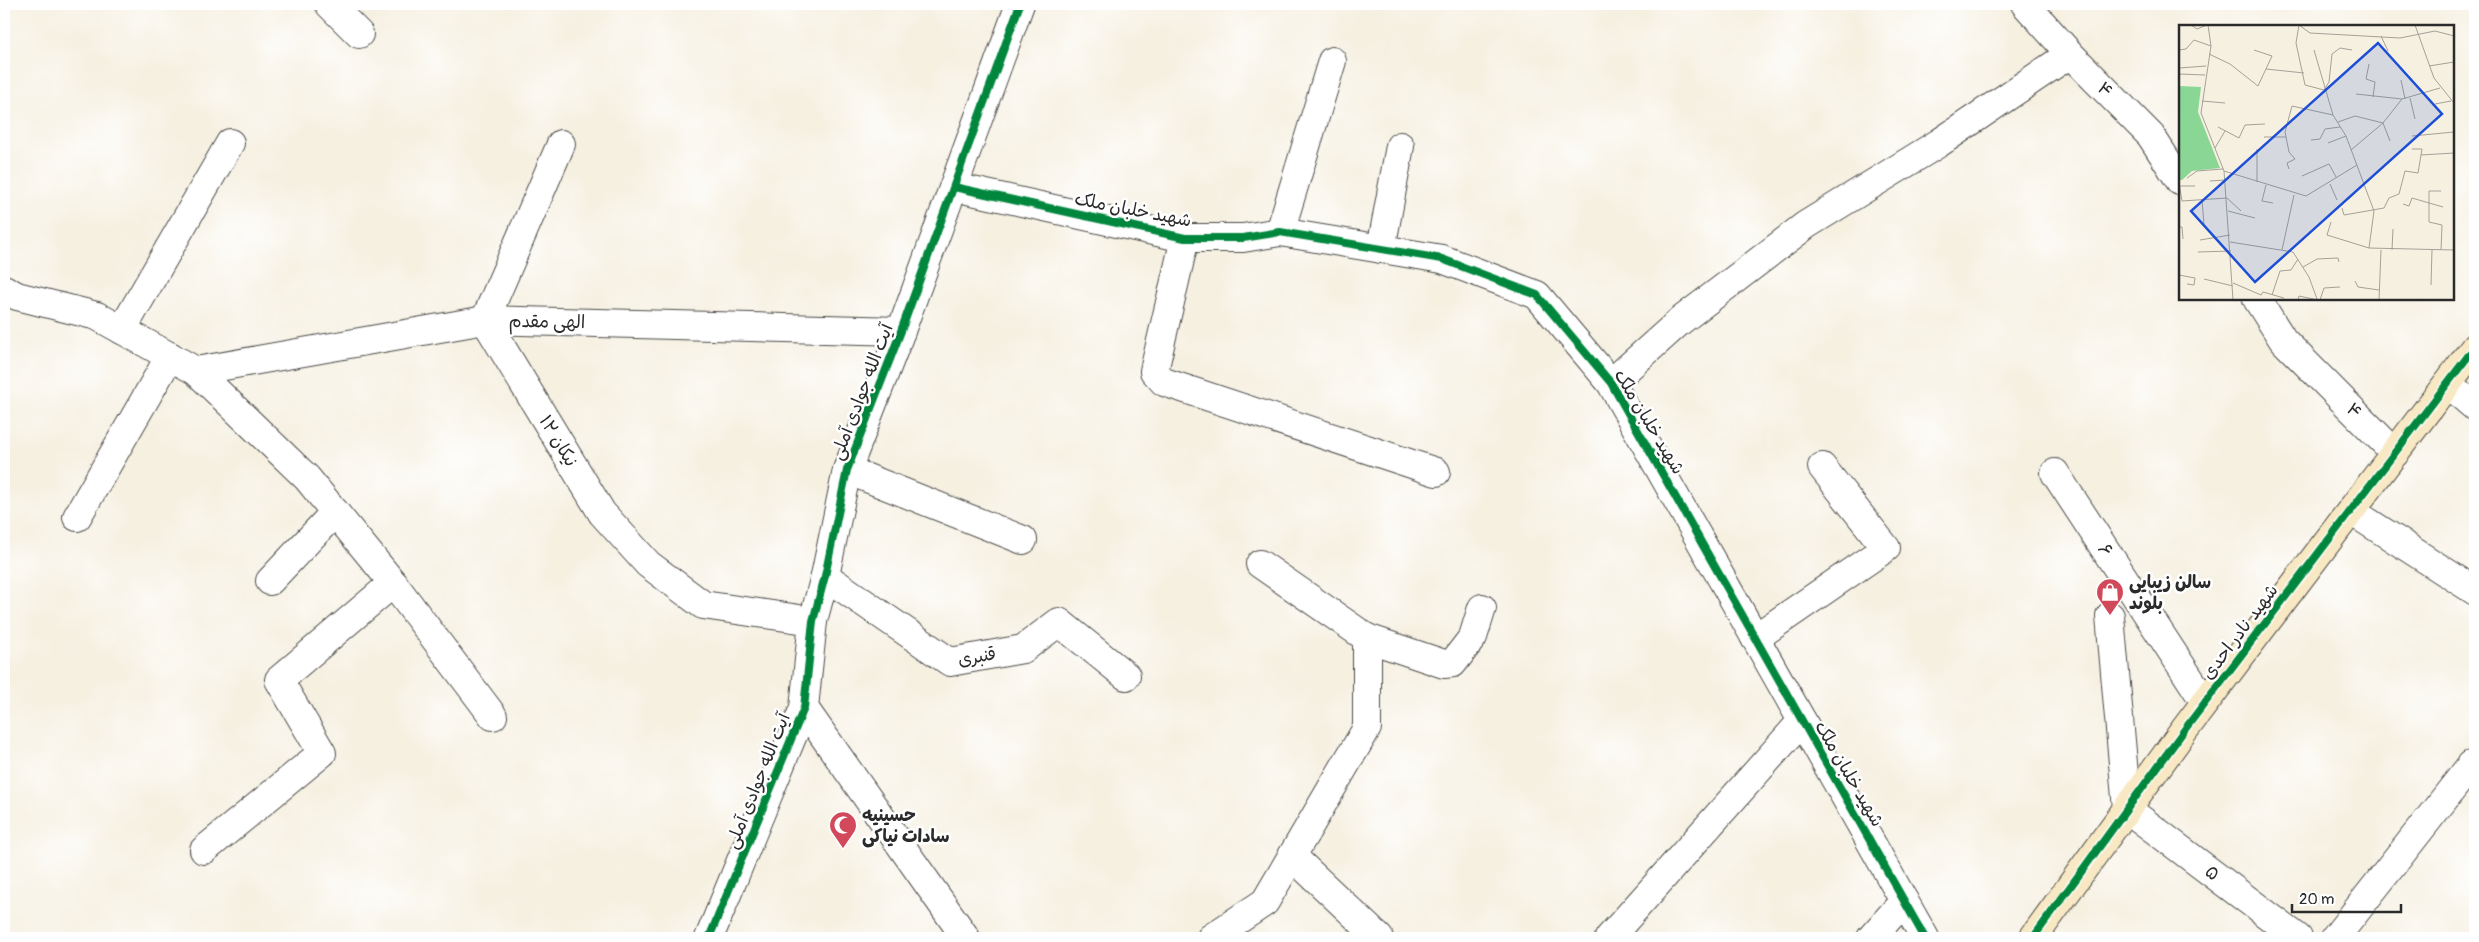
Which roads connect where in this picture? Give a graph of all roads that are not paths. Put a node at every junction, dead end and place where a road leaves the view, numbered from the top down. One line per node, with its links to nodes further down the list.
1 (329, 4): 4 (street)
2 (1020, 4): 11 (street, آیت الله جوادی آملی)
3 (2025, 4): 5 (street, ۴)
4 (359, 34)
5 (2070, 54): 10 (street, ۴); 23 (street)
6 (1332, 61): 12 (street)
7 (230, 143): 18 (street)
8 (561, 144): 17 (street)
9 (1400, 146): 14 (street)
10 (2179, 179)
11 (954, 187): 13 (street, شهید خلبان ملک); 19 (street, آیت الله جوادی آملی)
12 (1280, 232): 13 (street, شهید خلبان ملک); 14 (street, شهید خلبان ملک)
13 (1185, 238): 29 (street)
14 (1382, 249): 23 (street, شهید خلبان ملک)
15 (4, 289): 18 (street)
16 (2258, 300): 26 (street, ۴)
17 (485, 320): 19 (street, الهی مقدم); 22 (street, الهی مقدم); 42 (street, نیکان ۱۲)
18 (122, 330): 21 (street)
19 (902, 330): 28 (street, آیت الله جوادی آملی)
20 (2475, 348): 24 (street, شهید نادر احدی)
21 (170, 356): 22 (street); 33 (street)
22 (196, 371): 32 (street)
23 (1611, 383): 44 (street, شهید خلبان ملک)
24 (2448, 384): 25 (street); 26 (street, شهید نادر احدی)
25 (2475, 407)
26 (2395, 453): 31 (street, شهید نادر احدی)
27 (1822, 467): 44 (street)
28 (847, 470): 34 (street); 36 (street, آیت الله جوادی آملی)
29 (1436, 472)
30 (2055, 473): 46 (street, ۶)
31 (2351, 511): 39 (street); 46 (street, شهید نادر احدی)
32 (335, 512): 37 (street); 38 (street)
33 (76, 517)
34 (1023, 540)
35 (1260, 564): 43 (street)
36 (825, 576): 42 (street, آیت الله جوادی آملی); 45 (street, قنبری)
37 (270, 581)
38 (393, 583): 48 (street); 52 (street)
39 (2475, 592)
40 (1482, 608): 43 (street)
41 (2110, 616): 51 (street)
42 (813, 621): 47 (street, آیت الله جوادی آملی)
43 (1367, 638): 53 (street)
44 (1755, 638): 49 (street, شهید خلبان ملک)
45 (1126, 676)
46 (2205, 702): 51 (street, شهید نادر احدی)
47 (804, 708): 55 (street, آیت الله جوادی آملی); 56 (street)
48 (493, 716)
49 (1802, 721): 54 (street, شهید خلبان ملک); 59 (street)
50 (2471, 764): 64 (street)
51 (2127, 809): 62 (street, شهید نادر احدی); 63 (street, ۵)
52 (204, 850)
53 (1292, 856): 57 (street); 58 (street)
54 (1904, 901): 60 (street); 61 (street, شهید خلبان ملک)
55 (710, 938)
56 (966, 938)
57 (1211, 938)
58 (1379, 938)
59 (1608, 938)
60 (1871, 938)
61 (1925, 938)
62 (2033, 938)
63 (2298, 938)
64 (2335, 938)

